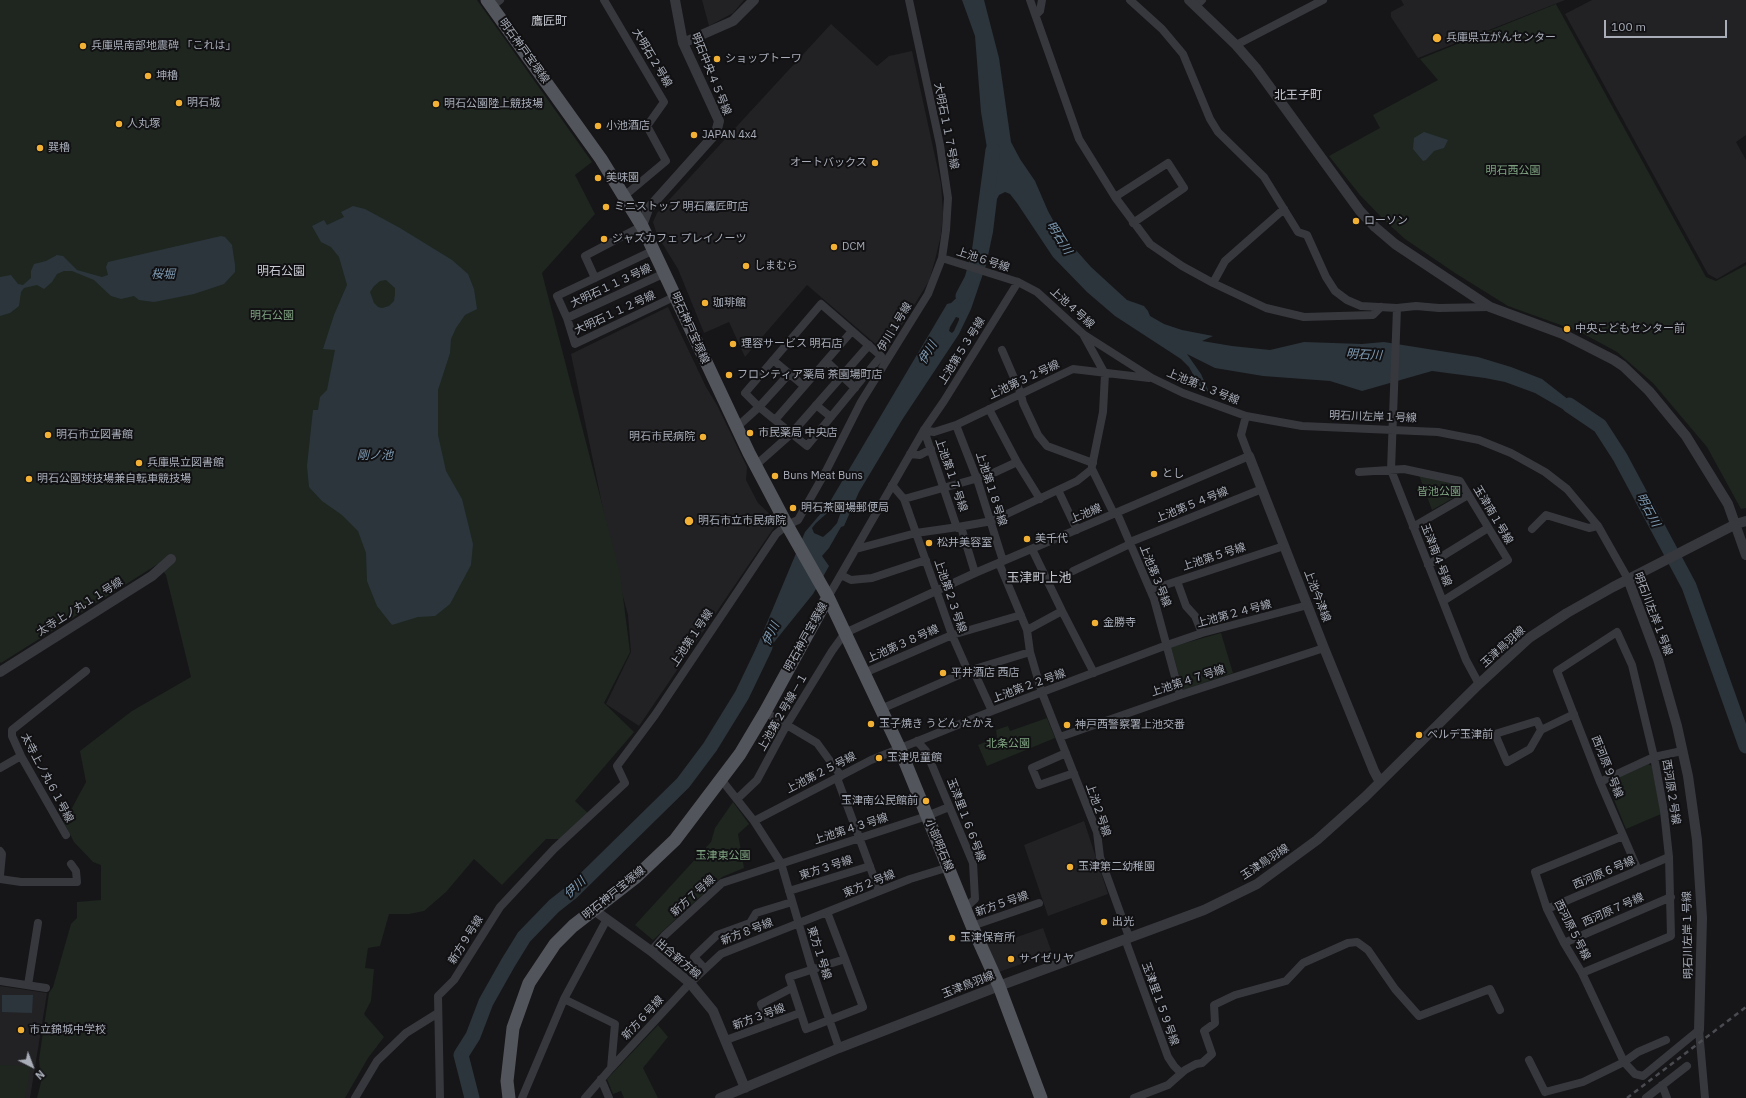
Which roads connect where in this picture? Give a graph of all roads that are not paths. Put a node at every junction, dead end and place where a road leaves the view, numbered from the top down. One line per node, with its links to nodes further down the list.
1 (604, 0): 14 (street, 大明石２号線)
2 (675, 0): 12 (street, 明石中央４５号線)
3 (754, 0): 12 (street)
4 (909, 0): 20 (street, 大明石１１７号線)
5 (1030, 0): 11 (street)
6 (1042, 0): 11 (street)
7 (1130, 0): 16 (street)
8 (1322, 0): 13 (street)
9 (493, 2): 14 (main road, 明石神戸宝塚線)
10 (1196, 2): 13 (street)
11 (1036, 15): 15 (street)
12 (684, 43): 18 (street, 明石中央４５号線)
13 (1236, 45): 27 (street)
14 (623, 197): 18 (main road, 明石神戸宝塚線)
15 (1115, 197): 17 (street); 17 (street)
16 (1284, 209): 24 (street); 26 (street)
17 (1133, 223): 24 (street)
18 (642, 226): 19 (main road, 明石神戸宝塚線); 22 (street)
19 (652, 251): 21 (main road, 明石神戸宝塚線); 22 (street, 大明石１１２号線)
20 (942, 258): 23 (street, 上池６号線); 73 (street, 伊川１号線)
21 (665, 273): 25 (main road, 明石神戸宝塚線); 29 (street, 大明石１１３号線)
22 (594, 278): 29 (street, 大明石１１２号線)
23 (1018, 282): 31 (street, 上池４号線); 51 (street, 上池第５３号線)
24 (1213, 283): 26 (street)
25 (676, 296): 29 (street, 大明石１１２号線); 50 (main road, 明石神戸宝塚線)
26 (1381, 307): 28 (street)
27 (1490, 307): 28 (street); 74 (street)
28 (1397, 308): 52 (street, 玉津南４号線)
29 (567, 318)
30 (852, 331): 32 (street); 34 (street); 35 (street)
31 (1083, 334): 37 (street); 39 (street, 上池４号線)
32 (869, 345): 38 (street); 41 (street)
33 (1002, 350): 42 (street)
34 (773, 360): 36 (street); 44 (street)
35 (826, 361): 38 (street); 40 (street)
36 (789, 374): 40 (street); 44 (street)
37 (1104, 374): 39 (street, 上池第３２号線); 42 (street, 上池第３２号線); 59 (street)
38 (842, 375): 41 (street); 43 (street)
39 (1152, 378): 46 (street, 上池第１３号線)
40 (804, 386): 48 (street)
41 (855, 388): 47 (street)
42 (1022, 394): 45 (street, 上池第３２号線); 59 (street)
43 (816, 405): 47 (street); 53 (street)
44 (759, 407): 48 (street); 50 (street)
45 (989, 409): 49 (street, 上池第３２号線); 57 (street)
46 (1246, 416): 52 (street, 明石川左岸１号線); 56 (street, 上池今津線)
47 (831, 417): 53 (street)
48 (775, 420): 53 (street)
49 (956, 425): 51 (street, 上池第３２号線); 62 (street, 上池第１８号線)
50 (737, 427): 58 (main road, 明石神戸宝塚線)
51 (924, 430): 54 (street, 上池第１７号線); 55 (street, 上池第５３号線)
52 (1391, 430): 60 (street, 玉津南４号線); 75 (street, 明石川左岸１号線)
53 (792, 434): 58 (street)
54 (931, 449): 55 (street); 64 (street, 上池第１７号線)
55 (910, 454): 63 (street, 上池第５３号線)
56 (1249, 456): 65 (street, 上池今津線); 70 (street, 上池線)
57 (1017, 462): 62 (street); 69 (street)
58 (756, 465): 73 (main road, 明石神戸宝塚線)
59 (1092, 466): 66 (street); 70 (street, 上池第３号線)
60 (1391, 470): 61 (street, 玉津南１号線); 67 (street, 玉津南１号線); 77 (street, 玉津南４号線)
61 (1359, 472)
62 (977, 479): 64 (street); 71 (street, 上池第１８号線)
63 (892, 485): 68 (street, 上池第２３号線); 84 (street, 上池第５３号線)
64 (944, 488): 68 (street); 76 (street, 上池第１７号線)
65 (1262, 489): 82 (street, 上池第５４号線); 83 (street, 上池今津線)
66 (1058, 490): 69 (street); 80 (street)
67 (1468, 495): 77 (street); 78 (street, 玉津南１号線)
68 (904, 499): 81 (street, 上池第２３号線)
69 (1040, 499): 71 (street)
70 (1115, 514): 80 (street, 上池線); 82 (street, 上池第３号線)
71 (990, 521): 76 (street); 89 (street, 上池第１８号線)
72 (1746, 521): 74 (street, 玉津鳥羽線)
73 (787, 524): 98 (main road, 明石神戸宝塚線); 132 (street, 上池第１号線)
74 (1736, 524): 86 (street); 94 (street, 玉津鳥羽線)
75 (1598, 526): 79 (street); 94 (street, 明石川左岸１号線)
76 (959, 527): 81 (street); 92 (street, 上池第１７号線)
77 (1414, 527): 90 (street, 玉津南４号線)
78 (1488, 528): 90 (street); 99 (street, 玉津南１号線)
79 (1532, 529)
80 (1077, 530): 85 (street, 上池線)
81 (916, 533): 84 (street); 88 (street, 上池第２３号線)
82 (1130, 543): 91 (street, 上池第５４号線); 97 (street, 上池第３号線)
83 (1284, 546): 95 (street, 上池第５号線); 100 (street, 上池今津線)
84 (856, 549): 93 (street, 上池第５３号線)
85 (1032, 550): 89 (street, 上池線); 101 (street)
86 (1746, 555)
87 (171, 559): 113 (street, 太寺上ノ丸１１号線)
88 (926, 560): 93 (street); 96 (street, 上池第２３号線)
89 (1001, 562): 92 (street, 上池線); 102 (street, 上池第１８号線)
90 (1428, 565): 99 (street, 玉津南４号線)
91 (1072, 571)
92 (975, 573): 96 (street, 上池線)
93 (841, 575): 98 (street, 上池第５３号線)
94 (1628, 579): 116 (street, 玉津鳥羽線); 128 (street, 明石川左岸１号線)
95 (1177, 581): 97 (street, 上池第５号線); 105 (street)
96 (937, 590): 104 (street, 上池線); 106 (street, 上池第２３号線)
97 (1150, 590): 107 (street, 上池第３号線)
98 (827, 595): 104 (main road, 小部明石線); 121 (main road, 明石神戸宝塚線)
99 (1443, 601): 116 (street, 玉津南４号線)
100 (1308, 605): 105 (street, 上池第２４号線); 108 (street, 上池今津線)
101 (1062, 611): 103 (street); 115 (street)
102 (1021, 615): 103 (street, 上池第１８号線); 106 (street, 上池第３８号線)
103 (1027, 630): 109 (street, 上池第１８号線)
104 (845, 633): 114 (main road, 小部明石線); 123 (street, 上池第２号線－１)
105 (1202, 634): 107 (street, 上池第２４号線)
106 (952, 635): 111 (street, 上池第２３号線); 114 (street, 上池第３８号線)
107 (1167, 645): 115 (street, 上池第２２号線); 118 (street, 上池第３号線)
108 (1324, 648): 118 (street, 上池第４７号線); 137 (street, 上池今津線)
109 (1030, 652): 111 (street); 117 (street, 上池２号線)
110 (86, 671): 130 (street, 太寺上ノ丸６１号線)
111 (968, 671): 119 (street); 120 (street, 上池第２３号線)
112 (1557, 671): 122 (street, 西河原９号線); 131 (street, 西河原２号線)
113 (0, 672)
114 (864, 673): 119 (main road, 小部明石線)
115 (1094, 673): 117 (street, 上池第２２号線)
116 (1479, 684): 137 (street, 玉津鳥羽線)
117 (1042, 692): 120 (street, 上池第２２号線); 125 (street, 上池２号線)
118 (1180, 695): 125 (street, 上池第４７号線)
119 (882, 709): 127 (main road, 小部明石線)
120 (992, 711): 126 (street, 上池第２２号線)
121 (765, 712): 123 (street); 136 (main road, 明石神戸宝塚線)
122 (1574, 714): 124 (street); 138 (street, 西河原９号線)
123 (786, 726): 135 (street); 139 (street, 上池第２号線－１)
124 (1542, 730): 124 (street)
125 (1060, 737): 129 (street, 上池２号線)
126 (917, 741): 127 (street, 上池第２２号線); 140 (street, 玉津里１６６号線)
127 (900, 747): 135 (street, 上池第２５号線); 141 (main road, 小部明石線)
128 (1682, 751): 131 (street); 188 (street, 明石川左岸１号線)
129 (1066, 753): 134 (street, 上池２号線); 134 (street)
130 (21, 756): 133 (street); 143 (street, 太寺上ノ丸６１号線)
131 (1654, 757): 138 (street); 147 (street, 西河原２号線)
132 (617, 766): 184 (street, 新方９号線)
133 (0, 768)
134 (1074, 774): 169 (street, 上池２号線)
135 (839, 777): 142 (street, 上池第２５号線); 145 (street)
136 (720, 778): 139 (street, 東方１号線); 163 (main road, 明石神戸宝塚線)
137 (1380, 782): 169 (street, 玉津鳥羽線)
138 (1600, 782): 144 (street, 西河原９号線)
139 (737, 799): 142 (street, 東方１号線)
140 (949, 807): 141 (street, 上池第４３号線); 161 (street, 玉津里１６６号線)
141 (927, 816): 145 (street, 上池第４３号線); 152 (main road, 小部明石線)
142 (754, 821): 149 (street, 東方１号線)
143 (66, 835)
144 (1624, 836): 153 (street, 西河原９号線); 162 (street, 西河原５号線)
145 (858, 839): 149 (street, 上池第４３号線); 151 (street)
146 (0, 851): 148 (street)
147 (1669, 857): 153 (street, 西河原６号線); 158 (street, 西河原２号線)
148 (1, 861): 154 (street)
149 (781, 863): 156 (street, 東方１号線); 171 (street, 新方７号線)
150 (71, 864): 155 (street)
151 (870, 866): 156 (street, 東方３号線); 157 (street)
152 (949, 867): 157 (street, 東方２号線); 161 (main road, 小部明石線)
153 (1638, 870): 162 (street, 西河原６号線)
154 (0, 876)
155 (0, 879)
156 (789, 891): 159 (street, 東方１号線)
157 (879, 891): 164 (street, 東方２号線)
158 (1671, 897): 170 (street, 西河原７号線); 175 (street, 西河原２号線)
159 (792, 902): 167 (street, 東方１号線); 173 (street)
160 (1039, 903): 168 (street, 新方５号線)
161 (965, 908): 168 (main road, 小部明石線)
162 (1547, 909): 170 (street, 西河原５号線)
163 (594, 910): 165 (street, 出合新方線); 203 (main road, 明石神戸宝塚線)
164 (827, 912): 167 (street, 東方２号線); 172 (street)
165 (607, 919): 171 (street, 出合新方線); 182 (street, 明石神戸宝塚線)
166 (38, 923): 178 (street)
167 (798, 924): 173 (street, 新方８号線); 174 (street, 東方１号線)
168 (972, 926): 179 (main road, 小部明石線)
169 (1127, 938): 179 (street, 玉津鳥羽線); 196 (street, 玉津里１５９号線)
170 (1564, 943): 175 (street, 西河原５号線)
171 (651, 951): 177 (street, 出合新方線)
172 (845, 959): 174 (street); 186 (street)
173 (705, 969): 177 (street, 新方８号線)
174 (812, 969): 181 (street); 186 (street, 東方１号線)
175 (1582, 973): 193 (street, 西河原５号線)
176 (0, 981): 178 (street)
177 (690, 983): 189 (street, 出合新方線); 195 (street, 新方６号線)
178 (28, 985): 180 (street)
179 (999, 986): 191 (street, 玉津鳥羽線); 208 (main road, 小部明石線)
180 (46, 988)
181 (792, 988): 185 (street); 187 (street)
182 (564, 999): 195 (street); 204 (street, 明石神戸宝塚線)
183 (1500, 1010): 196 (street)
184 (438, 1013): 201 (street); 202 (street, 新方９号線)
185 (800, 1013): 186 (street); 187 (street, 新方３号線)
186 (830, 1021): 191 (street, 東方１号線)
187 (770, 1024): 189 (street, 新方３号線)
188 (1699, 1030): 193 (street); 212 (street, 明石川左岸１号線)
189 (726, 1040): 199 (street, 出合新方線)
190 (1666, 1040): 193 (street)
191 (839, 1048): 199 (street, 玉津鳥羽線)
192 (1529, 1060): 200 (street)
193 (1624, 1062): 200 (street)
194 (1687, 1066): 198 (street)
195 (611, 1068): 197 (street, 新方６号線)
196 (1181, 1073): 209 (street)
197 (601, 1079): 205 (street, 新方６号線); 206 (street)
198 (1662, 1085): 210 (street); 211 (street)
199 (745, 1088): 207 (street, 玉津鳥羽線)
200 (1543, 1095)
201 (354, 1098)
202 (440, 1098)
203 (509, 1098)
204 (522, 1098)
205 (585, 1098)
206 (609, 1098)
207 (720, 1098)
208 (1041, 1098)
209 (1134, 1098)
210 (1646, 1098)
211 (1666, 1098)
212 (1705, 1098)

